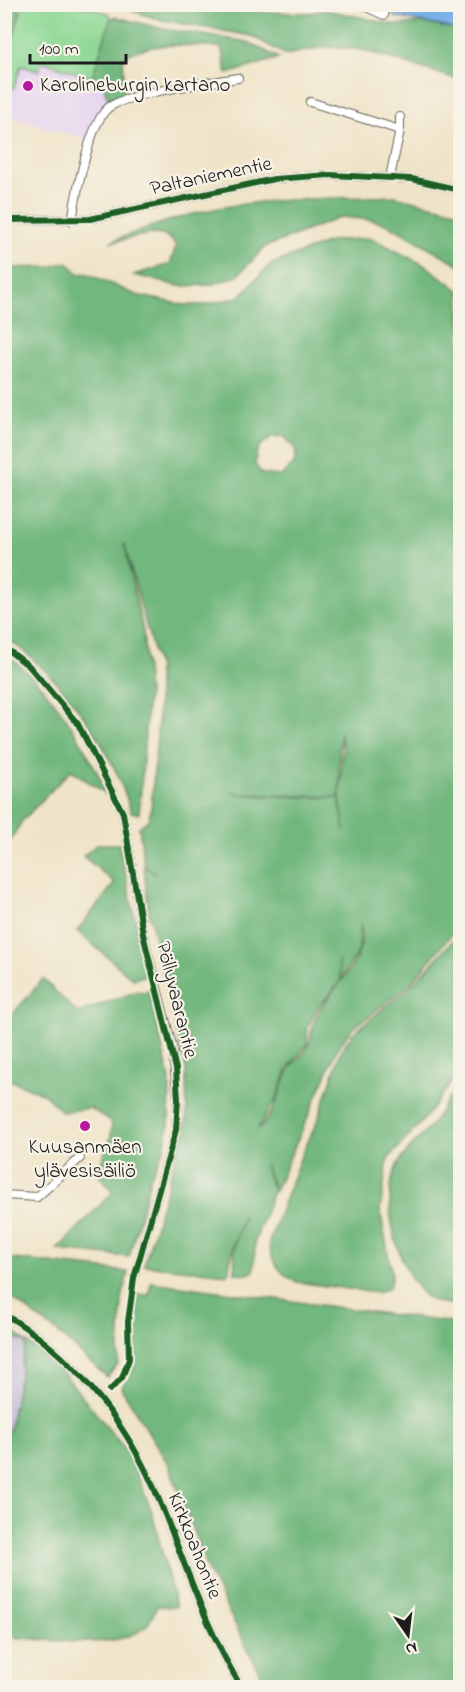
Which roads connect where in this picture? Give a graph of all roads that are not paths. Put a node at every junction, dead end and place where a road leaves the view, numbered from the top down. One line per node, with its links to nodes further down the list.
1 (360, 4): 2 (street)
2 (384, 15)
3 (238, 78): 10 (street)
4 (310, 102): 6 (street)
5 (400, 117): 6 (street)
6 (400, 130): 7 (street)
7 (390, 177): 8 (street, Paltaniementie); 10 (street, Paltaniementie)
8 (460, 190)
9 (5, 220): 10 (street, Paltaniementie)
10 (72, 220)
11 (4, 647): 14 (street, Pöllyvaarantie)
12 (80, 1158): 13 (street)
13 (4, 1195)
14 (134, 1278)
15 (4, 1314): 16 (street, Kirkkoahontie)
16 (242, 1688)

